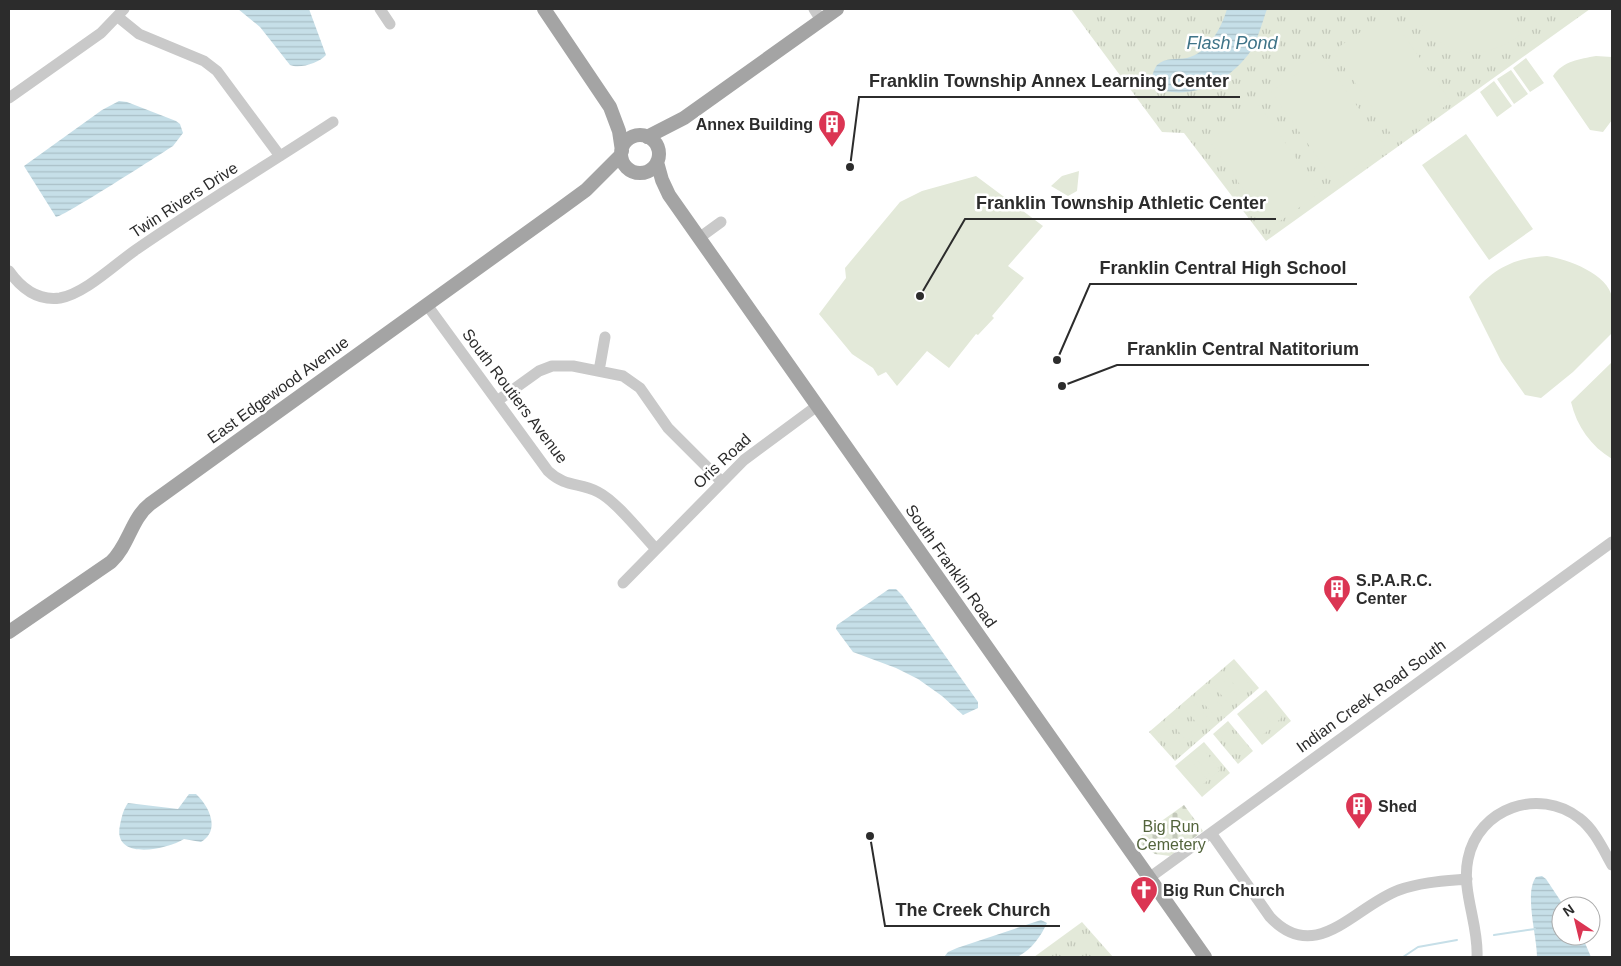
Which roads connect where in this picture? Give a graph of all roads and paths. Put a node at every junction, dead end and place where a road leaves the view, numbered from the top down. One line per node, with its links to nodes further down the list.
1 (380, 9): 6 (street)
2 (544, 9): 8 (main road)
3 (837, 9): 5 (main road)
4 (121, 13): 7 (street); 13 (street)
5 (818, 14): 9 (main road)
6 (390, 24)
7 (9, 98)
8 (610, 107): 11 (main road); 12 (main road)
9 (684, 118): 11 (main road); 14 (main road)
10 (333, 122): 13 (street, Twin Rivers Drive)
11 (644, 136): 12 (main road); 14 (main road)
12 (622, 153): 15 (main road); 16 (main road)
13 (280, 156): 20 (street, Twin Rivers Drive)
14 (658, 157): 15 (main road); 17 (main road, South Franklin Road)
15 (634, 171): 16 (main road); 17 (main road, South Franklin Road)
16 (586, 190): 21 (main road, East Edgewood Avenue)
17 (669, 195): 19 (main road, South Franklin Road)
18 (720, 222): 19 (street)
19 (699, 238): 25 (main road, South Franklin Road)
20 (9, 271)
21 (427, 305): 24 (street, South Routiers Avenue); 30 (main road, East Edgewood Avenue)
22 (605, 337): 23 (street)
23 (599, 371): 24 (street); 26 (street)
24 (497, 401): 28 (street, South Routiers Avenue)
25 (817, 406): 26 (street, Oris Road); 33 (main road, South Franklin Road)
26 (722, 482): 28 (street, Oris Road)
27 (1612, 542): 31 (street, Indian Creek Road South)
28 (656, 549): 29 (street, Oris Road)
29 (623, 583)
30 (9, 632)
31 (1211, 833): 33 (street, Indian Creek Road South); 34 (street)
32 (1612, 865): 34 (street)
33 (1150, 878): 35 (main road, South Franklin Road)
34 (1467, 879): 36 (street)
35 (1206, 957)
36 (1477, 957)

